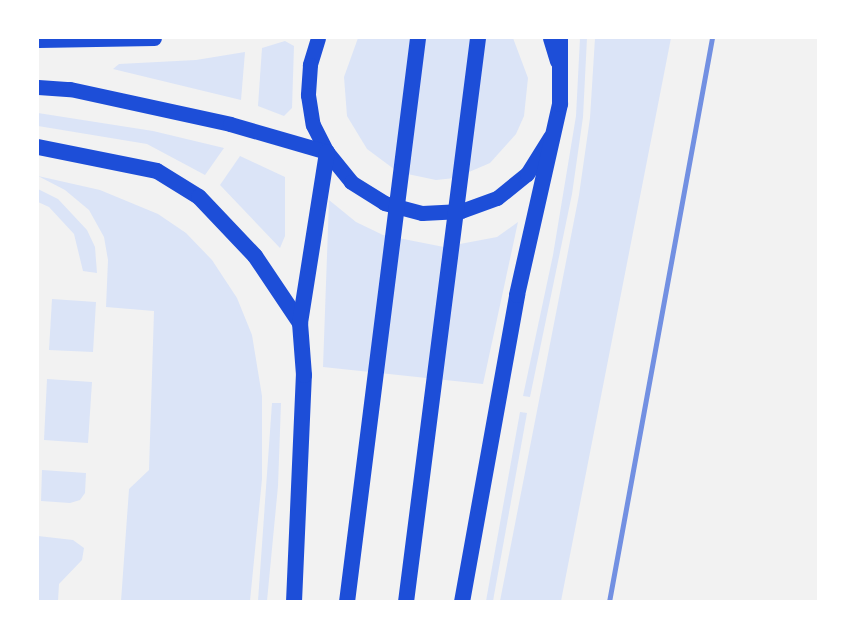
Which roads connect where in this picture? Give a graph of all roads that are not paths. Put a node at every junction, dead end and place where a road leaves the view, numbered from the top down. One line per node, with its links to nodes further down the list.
1 (154, 38): 7 (main road)
2 (318, 38): 11 (main road)
3 (418, 38): 14 (highway)
4 (478, 38): 15 (highway)
5 (550, 38): 9 (main road)
6 (561, 38): 9 (highway)
7 (38, 40)
8 (38, 87): 11 (main road)
9 (560, 104): 11 (main road); 16 (highway)
10 (38, 147): 12 (highway)
11 (327, 152): 12 (highway)
12 (300, 323): 13 (highway)
13 (294, 602)
14 (347, 602)
15 (406, 602)
16 (462, 602)

